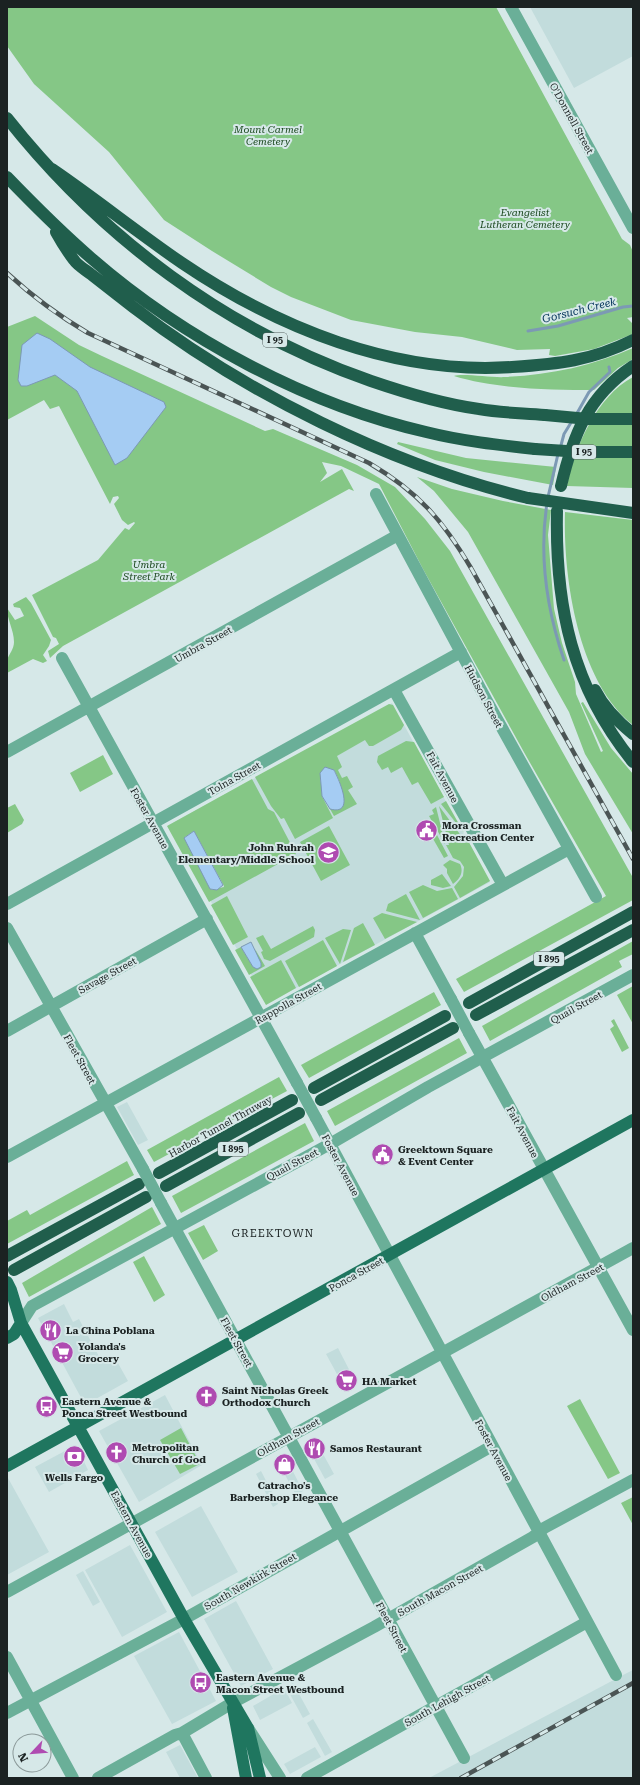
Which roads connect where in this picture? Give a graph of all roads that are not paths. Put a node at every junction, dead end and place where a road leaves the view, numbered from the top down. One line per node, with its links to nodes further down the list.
1 (511, 7): 6 (street, O'Donnell Street)
2 (7, 118): 3 (highway, I 95)
3 (52, 169): 7 (highway); 10 (highway, I 95, bridge)
4 (7, 177): 5 (highway, I 95)
5 (46, 217): 11 (highway, I 95, bridge); 15 (highway, bridge)
6 (633, 228)
7 (633, 340)
8 (633, 366): 9 (highway)
9 (628, 372): 12 (highway)
10 (633, 419)
11 (633, 452)
12 (561, 486)
13 (376, 494): 16 (street, Hudson Street)
14 (557, 511): 17 (highway)
15 (633, 513)
16 (398, 535): 18 (street, Hudson Street); 21 (street, Umbra Street)
17 (572, 645): 22 (highway); 24 (highway)
18 (461, 652): 20 (street, Tolna Street); 26 (street, Hudson Street)
19 (62, 658): 21 (street, Foster Avenue)
20 (394, 690): 25 (street, Tolna Street); 27 (street, Fait Avenue)
21 (89, 708): 23 (street, Umbra Street); 25 (street, Foster Avenue)
22 (633, 734)
23 (7, 752)
24 (633, 762)
25 (153, 822): 29 (street, Tolna Street); 31 (street, Foster Avenue)
26 (569, 849): 27 (street, Rappolla Street); 28 (street, Hudson Street)
27 (503, 885): 34 (street, Rappolla Street)
28 (596, 897)
29 (7, 904)
30 (631, 913): 36 (highway, I 895)
31 (207, 919): 37 (street, Savage Street); 40 (street, Foster Avenue)
32 (7, 928): 37 (street, Fleet Street)
33 (633, 930): 38 (highway, I 895)
34 (415, 933): 40 (street, Rappolla Street); 43 (street, Fait Avenue, bridge)
35 (633, 975): 43 (street, Quail Street)
36 (469, 1003)
37 (51, 1006): 42 (street, Savage Street); 47 (street, Fleet Street)
38 (476, 1015)
39 (445, 1016): 44 (highway)
40 (261, 1017): 47 (street, Rappolla Street); 50 (street, Foster Avenue, bridge)
41 (453, 1028): 46 (highway)
42 (7, 1031)
43 (482, 1057): 50 (street, Quail Street); 52 (street, Fait Avenue)
44 (314, 1088)
45 (292, 1100): 53 (highway, Harbor Tunnel Thruway / I 895)
46 (321, 1100)
47 (104, 1103): 51 (street, Rappolla Street); 57 (street, Fleet Street, bridge)
48 (299, 1113): 55 (highway, I 895)
49 (633, 1120): 52 (main road, Ponca Street)
50 (330, 1144): 57 (street, Quail Street); 59 (street, Foster Avenue)
51 (7, 1157)
52 (543, 1169): 59 (main road, Ponca Street); 61 (street, Fait Avenue)
53 (159, 1173)
54 (139, 1184): 60 (highway)
55 (166, 1186)
56 (146, 1197): 62 (highway)
57 (174, 1228): 65 (street, Quail Street); 68 (street, Fleet Street)
58 (633, 1248): 61 (street, Oldham Street)
59 (389, 1255): 68 (main road, Ponca Street); 69 (street, Foster Avenue)
60 (7, 1256)
61 (598, 1268): 66 (street, Fait Avenue); 69 (street, Oldham Street)
62 (14, 1270)
63 (9, 1286): 65 (main road, Eastern Avenue)
64 (7, 1312): 65 (main road, Eastern Avenue)
65 (21, 1324): 67 (main road); 70 (main road, Eastern Avenue)
66 (633, 1330)
67 (7, 1338)
68 (236, 1341): 70 (main road, Ponca Street); 71 (street, Fleet Street)
69 (442, 1352): 71 (street, Oldham Street); 72 (street, Foster Avenue)
70 (78, 1428): 73 (main road, Ponca Street); 75 (main road, Eastern Avenue)
71 (290, 1437): 75 (street, Oldham Street); 76 (street, Fleet Street)
72 (492, 1446): 76 (street, South Newkirk Street); 77 (street, Foster Avenue)
73 (7, 1466)
74 (633, 1480): 77 (street, South Macon Street)
75 (132, 1523): 78 (street, Oldham Street); 79 (main road, Eastern Avenue)
76 (340, 1530): 79 (street, South Newkirk Street); 80 (street, Fleet Street)
77 (539, 1532): 80 (street, South Macon Street); 81 (street, Foster Avenue)
78 (7, 1592)
79 (184, 1619): 84 (street, South Newkirk Street); 85 (main road, Eastern Avenue)
80 (388, 1619): 85 (street, South Macon Street); 86 (street, Fleet Street)
81 (587, 1622): 83 (street, Foster Avenue); 86 (street, South Lehigh Street)
82 (7, 1657): 84 (street)
83 (616, 1675)
84 (31, 1701): 87 (street, South Newkirk Street); 91 (street)
85 (232, 1703): 88 (main road, Eastern Avenue); 89 (street, South Macon Street); 94 (main road, Eastern Avenue)
86 (436, 1706): 90 (street, Fleet Street); 97 (street, South Lehigh Street)
87 (7, 1714)
88 (248, 1728): 95 (main road, Eastern Avenue); 96 (street, Eastern Avenue)
89 (182, 1733): 92 (street, South Macon Street); 93 (street)
90 (464, 1758)
91 (73, 1778)
92 (98, 1778)
93 (206, 1778)
94 (246, 1778)
95 (260, 1778)
96 (280, 1778)
97 (307, 1778)

